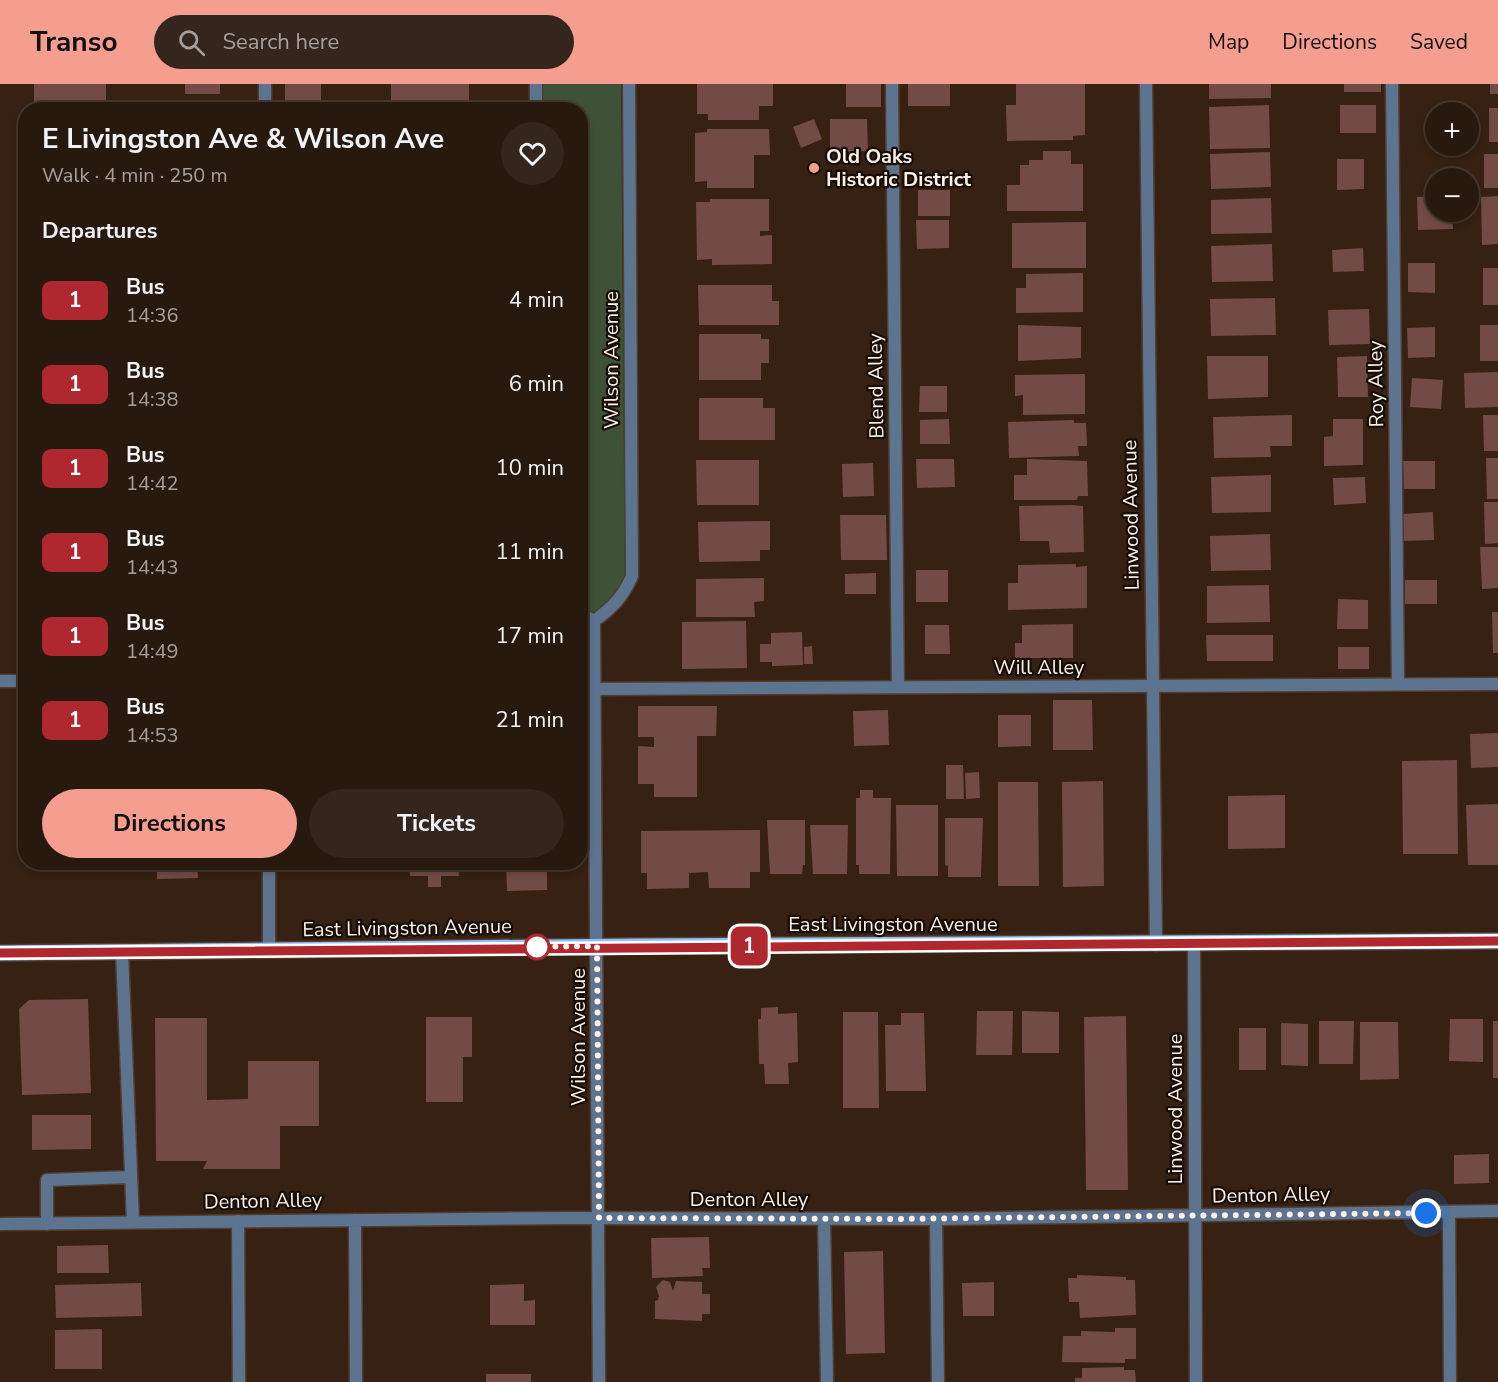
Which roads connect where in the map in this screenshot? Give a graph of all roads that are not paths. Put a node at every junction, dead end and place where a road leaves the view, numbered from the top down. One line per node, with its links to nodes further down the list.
1 (265, 84): 7 (street)
2 (536, 84): 8 (street)
3 (629, 84): 10 (street, Wilson Avenue)
4 (892, 84): 17 (street, Blend Alley)
5 (1146, 84): 15 (street, Linwood Avenue)
6 (1392, 84): 13 (street, Roy Alley)
7 (265, 102)
8 (536, 102)
9 (588, 618): 10 (street)
10 (594, 621): 18 (street, Wilson Avenue)
11 (0, 681): 12 (street)
12 (18, 681)
13 (1398, 684): 14 (street, Will Alley); 15 (street, Will Alley)
14 (1498, 684)
15 (1153, 686): 17 (street, Will Alley); 22 (street, Linwood Avenue)
16 (588, 687): 18 (street, Will Alley)
17 (898, 687): 18 (street, Will Alley)
18 (594, 689): 23 (street, Wilson Avenue)
19 (269, 870): 24 (street)
20 (1498, 941): 21 (main road, East Livingston Avenue)
21 (1194, 944): 22 (main road, East Livingston Avenue); 30 (street, Linwood Avenue)
22 (1156, 945): 23 (main road, East Livingston Avenue)
23 (597, 946): 24 (main road, East Livingston Avenue); 31 (street, Wilson Avenue)
24 (269, 950): 25 (main road, East Livingston Avenue)
25 (122, 952): 26 (main road, East Livingston Avenue); 27 (street)
26 (0, 953)
27 (131, 1177): 36 (street); 38 (street)
28 (1498, 1211): 29 (street, Denton Alley)
29 (1449, 1213): 30 (street, Denton Alley); 45 (street)
30 (1195, 1215): 32 (street, Denton Alley); 44 (street, Linwood Avenue)
31 (599, 1218): 33 (street, Denton Alley); 34 (street, Denton Alley); 41 (street, Wilson Avenue)
32 (936, 1219): 34 (street, Denton Alley); 43 (street)
33 (355, 1220): 35 (street, Denton Alley); 40 (street)
34 (824, 1220): 42 (street)
35 (238, 1221): 36 (street, Denton Alley); 39 (street)
36 (133, 1222): 38 (street, Denton Alley)
37 (0, 1224): 38 (street, Denton Alley)
38 (47, 1224)
39 (239, 1382)
40 (356, 1382)
41 (599, 1382)
42 (827, 1382)
43 (938, 1382)
44 (1196, 1382)
45 (1450, 1382)

